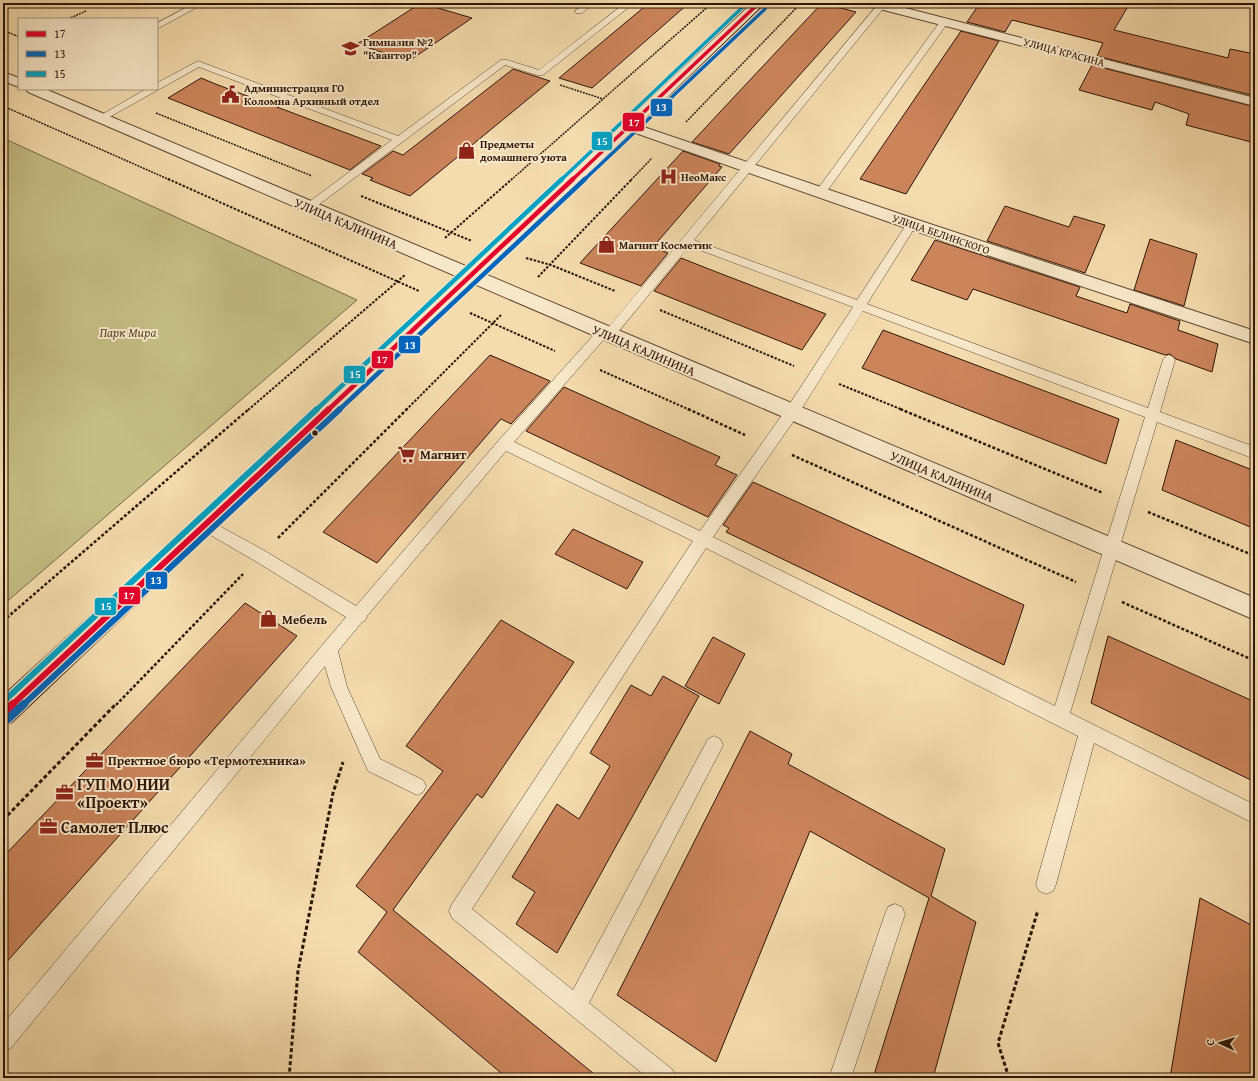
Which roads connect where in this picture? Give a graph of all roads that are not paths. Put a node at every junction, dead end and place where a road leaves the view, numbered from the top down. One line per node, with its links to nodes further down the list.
1 (590, 3): 6 (lane)
2 (630, 3): 17 (lane)
3 (759, 3): 16 (street)
4 (198, 4): 8 (lane)
5 (877, 4): 7 (street, УЛИЦА КРАСИНА); 18 (lane)
6 (579, 11)
7 (945, 21): 14 (street, УЛИЦА КРАСИНА); 19 (lane)
8 (158, 25)
9 (3, 76): 10 (street, УЛИЦА КАЛИНИНА)
10 (18, 83)
11 (158, 86): 17 (lane)
12 (35, 90): 15 (street, УЛИЦА КАЛИНИНА)
13 (151, 90): 15 (lane)
14 (1255, 102)
15 (101, 118): 20 (street, УЛИЦА КАЛИНИНА)
16 (629, 126): 18 (street, УЛИЦА БЕЛИНСКОГО); 23 (street)
17 (400, 140): 20 (lane)
18 (748, 167): 19 (street, УЛИЦА БЕЛИНСКОГО); 22 (lane)
19 (821, 192): 21 (street, УЛИЦА БЕЛИНСКОГО)
20 (309, 207): 23 (street, УЛИЦА КАЛИНИНА)
21 (912, 224): 24 (lane); 26 (street, УЛИЦА БЕЛИНСКОГО)
22 (687, 240): 24 (lane); 25 (lane)
23 (471, 275): 25 (street, УЛИЦА КАЛИНИНА); 32 (street)
24 (859, 306): 28 (lane); 29 (lane)
25 (606, 334): 28 (street, УЛИЦА КАЛИНИНА); 30 (lane)
26 (1255, 338)
27 (1169, 360): 29 (lane)
28 (792, 412): 33 (lane); 34 (street, УЛИЦА КАЛИНИНА)
29 (1153, 415): 31 (lane); 34 (lane)
30 (504, 444): 33 (lane); 36 (lane)
31 (1255, 453)
32 (205, 525): 36 (lane); 38 (street)
33 (703, 539): 39 (lane); 46 (lane)
34 (1112, 548): 35 (street, УЛИЦА КАЛИНИНА); 39 (lane)
35 (1255, 609)
36 (359, 616): 37 (lane)
37 (329, 650): 42 (lane); 47 (lane)
38 (3, 713)
39 (1060, 718): 40 (lane)
40 (1088, 732): 43 (lane); 44 (lane)
41 (714, 745): 46 (lane)
42 (416, 786)
43 (1255, 815)
44 (1046, 884)
45 (895, 914): 49 (lane)
46 (576, 1006): 48 (lane)
47 (3, 1040)
48 (665, 1078)
49 (840, 1078)

